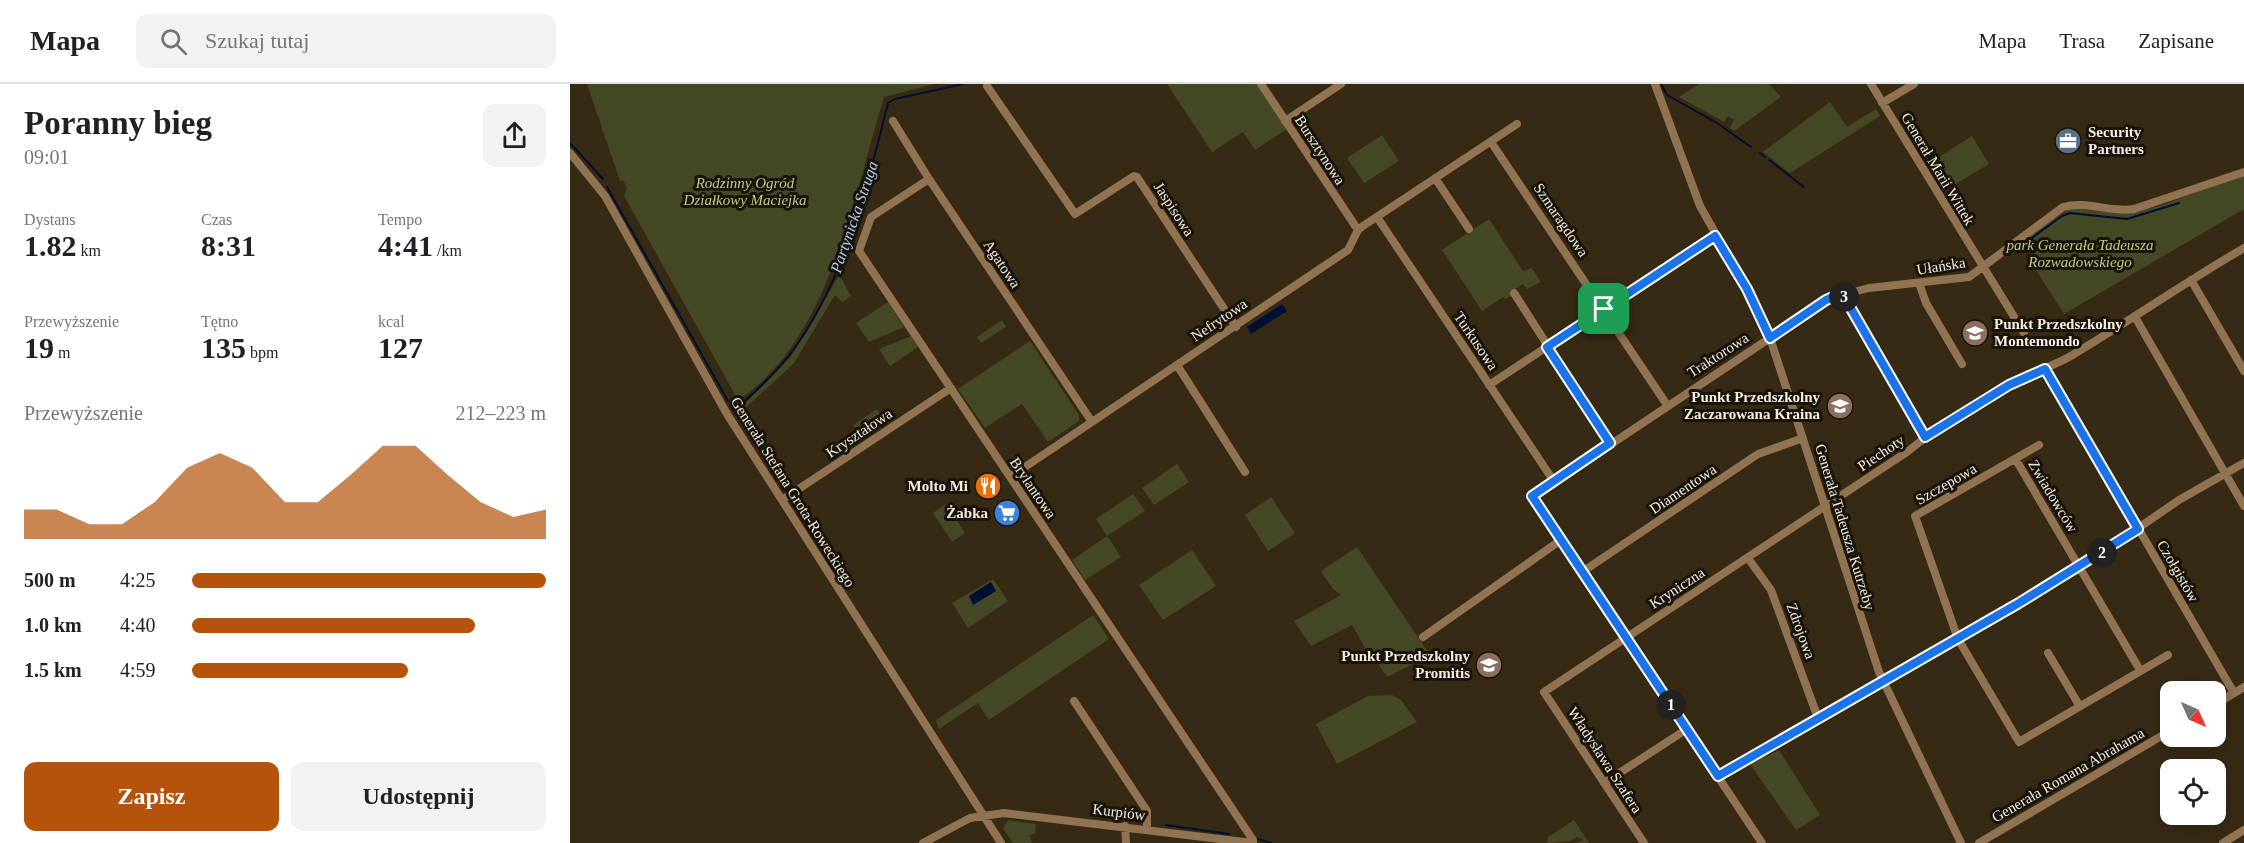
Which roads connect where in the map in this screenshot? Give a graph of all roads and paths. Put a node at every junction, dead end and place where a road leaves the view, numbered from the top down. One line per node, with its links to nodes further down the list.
1 (1261, 84): 9 (street, Bursztynowa)
2 (1341, 84): 9 (street)
3 (1654, 84): 19 (street, Generała Tadeusza Kutrzeby)
4 (1871, 84): 7 (street, Generał Marii Wittek)
5 (1914, 84): 7 (street)
6 (987, 86): 28 (street, Jaspisowa)
7 (1882, 103): 21 (street, Generał Marii Wittek)
8 (893, 121): 15 (street, Agatowa)
9 (1285, 121): 18 (street, Bursztynowa)
10 (1517, 124): 11 (street, Nefrytowa)
11 (1491, 142): 14 (street, Nefrytowa); 26 (street, Szmaragdowa)
12 (570, 153): 50 (street, Generała Stefana Grota-Roweckiego)
13 (2244, 172): 21 (street, Ułańska)
14 (1435, 178): 16 (street, Nefrytowa); 17 (street)
15 (929, 179): 37 (street, Brylantowa); 39 (street, Agatowa)
16 (1377, 216): 18 (street, Nefrytowa); 36 (street, Turkusowa)
17 (1469, 229)
18 (1358, 230): 28 (street, Nefrytowa)
19 (1715, 236): 26 (street); 30 (street, Generała Tadeusza Kutrzeby)
20 (2244, 248): 22 (street, Piechoty)
21 (1982, 268): 23 (street, Ułańska); 29 (street, Generał Marii Wittek)
22 (2191, 280): 27 (street, Piechoty); 35 (street)
23 (1919, 283): 25 (street, Ułańska); 32 (street)
24 (1514, 293): 31 (street)
25 (1842, 293): 30 (street, Ułańska); 40 (street)
26 (1604, 309): 31 (street); 38 (street, Szmaragdowa)
27 (2135, 317): 34 (street, Piechoty); 47 (street)
28 (1236, 327): 33 (street, Nefrytowa)
29 (2024, 333)
30 (1770, 338): 38 (street, Traktorowa); 41 (street, Generała Tadeusza Kutrzeby)
31 (1547, 347): 36 (street); 42 (street)
32 (1962, 364)
33 (1177, 365): 39 (street, Nefrytowa); 46 (street)
34 (2045, 369): 40 (street, Piechoty); 53 (street, Czołgistów)
35 (2244, 371)
36 (1490, 386): 49 (street, Turkusowa)
37 (951, 388): 48 (street, Brylantowa); 50 (street, Kryształowa)
38 (1667, 405): 42 (street, Traktorowa)
39 (1092, 422): 48 (street, Nefrytowa)
40 (1925, 437): 51 (street, Piechoty)
41 (1803, 438): 51 (street, Generała Tadeusza Kutrzeby); 57 (street, Diamentowa)
42 (1610, 443): 49 (street, Traktorowa)
43 (2039, 445): 44 (street, Szczepowa)
44 (2016, 460): 56 (street, Zwiadowców); 60 (street, Szczepowa)
45 (2244, 463): 47 (street)
46 (1245, 472)
47 (2225, 473): 52 (street); 53 (street)
48 (1010, 477): 78 (street, Brylantowa)
49 (1553, 480): 54 (street, Traktorowa)
50 (782, 500): 76 (street, Generała Stefana Grota-Roweckiego)
51 (1825, 506): 55 (street, Kryniczna); 64 (street, Generała Tadeusza Kutrzeby)
52 (2244, 506)
53 (2138, 529): 56 (street); 67 (street, Czołgistów)
54 (1561, 540): 57 (street); 58 (street)
55 (1748, 558): 59 (street, Kryniczna); 71 (street, Zdrojowa)
56 (2080, 568): 60 (street); 63 (street, Zwiadowców)
57 (1582, 572): 59 (street)
58 (1423, 637)
59 (1627, 638): 66 (street, Kryniczna); 72 (street)
60 (1958, 639): 64 (street); 70 (street)
61 (2048, 653): 70 (street)
62 (2168, 655): 63 (street)
63 (2140, 670): 70 (street)
64 (1882, 682): 71 (street); 88 (street, Generała Tadeusza Kutrzeby)
65 (2244, 687): 67 (street)
66 (1544, 692): 75 (street, Władysława Szafera)
67 (2234, 693): 68 (street)
68 (2226, 698)
69 (1074, 701): 79 (street)
70 (2079, 705)
71 (1818, 718): 74 (street)
72 (1687, 729): 74 (street); 75 (street)
73 (2160, 737): 89 (street, Generała Romana Abrahama)
74 (1718, 776): 87 (street)
75 (1604, 783): 86 (street, Władysława Szafera)
76 (982, 814): 77 (street, Kurpiów); 82 (street); 83 (street, Generała Stefana Grota-Roweckiego)
77 (1125, 826): 79 (street, Kurpiów); 84 (street)
78 (1244, 826): 81 (street); 85 (street, Brylantowa)
79 (1147, 829): 81 (street, Kurpiów)
80 (2244, 830): 90 (street)
81 (1239, 840): 85 (street, Kurpiów)
82 (923, 843)
83 (1001, 843)
84 (1126, 843)
85 (1252, 843)
86 (1644, 843)
87 (1762, 843)
88 (1961, 843)
89 (1979, 843)
90 (2223, 843)

